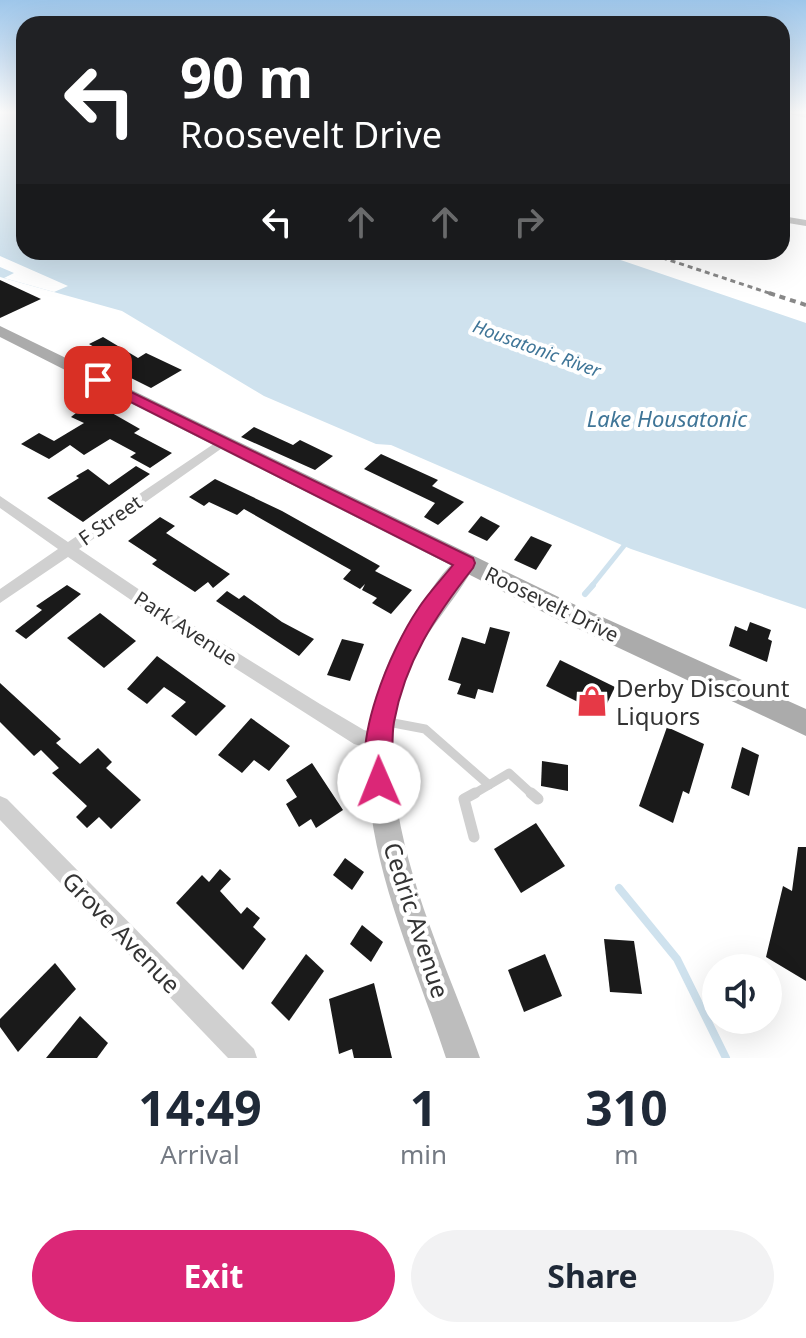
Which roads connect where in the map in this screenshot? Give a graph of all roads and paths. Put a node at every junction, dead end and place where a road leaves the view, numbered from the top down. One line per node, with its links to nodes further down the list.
1 (3, 335): 2 (main road, Roosevelt Drive)
2 (221, 443): 4 (street, F Street); 5 (main road, Roosevelt Drive)
3 (0, 501): 4 (street, Park Avenue)
4 (68, 550): 6 (street, F Street); 8 (street, Park Avenue)
5 (466, 563): 7 (main road, Roosevelt Drive); 8 (street, Cedric Avenue)
6 (0, 597)
7 (806, 723)
8 (380, 732): 9 (lane); 14 (street, Cedric Avenue)
9 (489, 785): 10 (lane); 12 (lane)
10 (538, 799)
11 (0, 806): 13 (street, Grove Avenue)
12 (474, 837)
13 (245, 1058)
14 (463, 1058)

